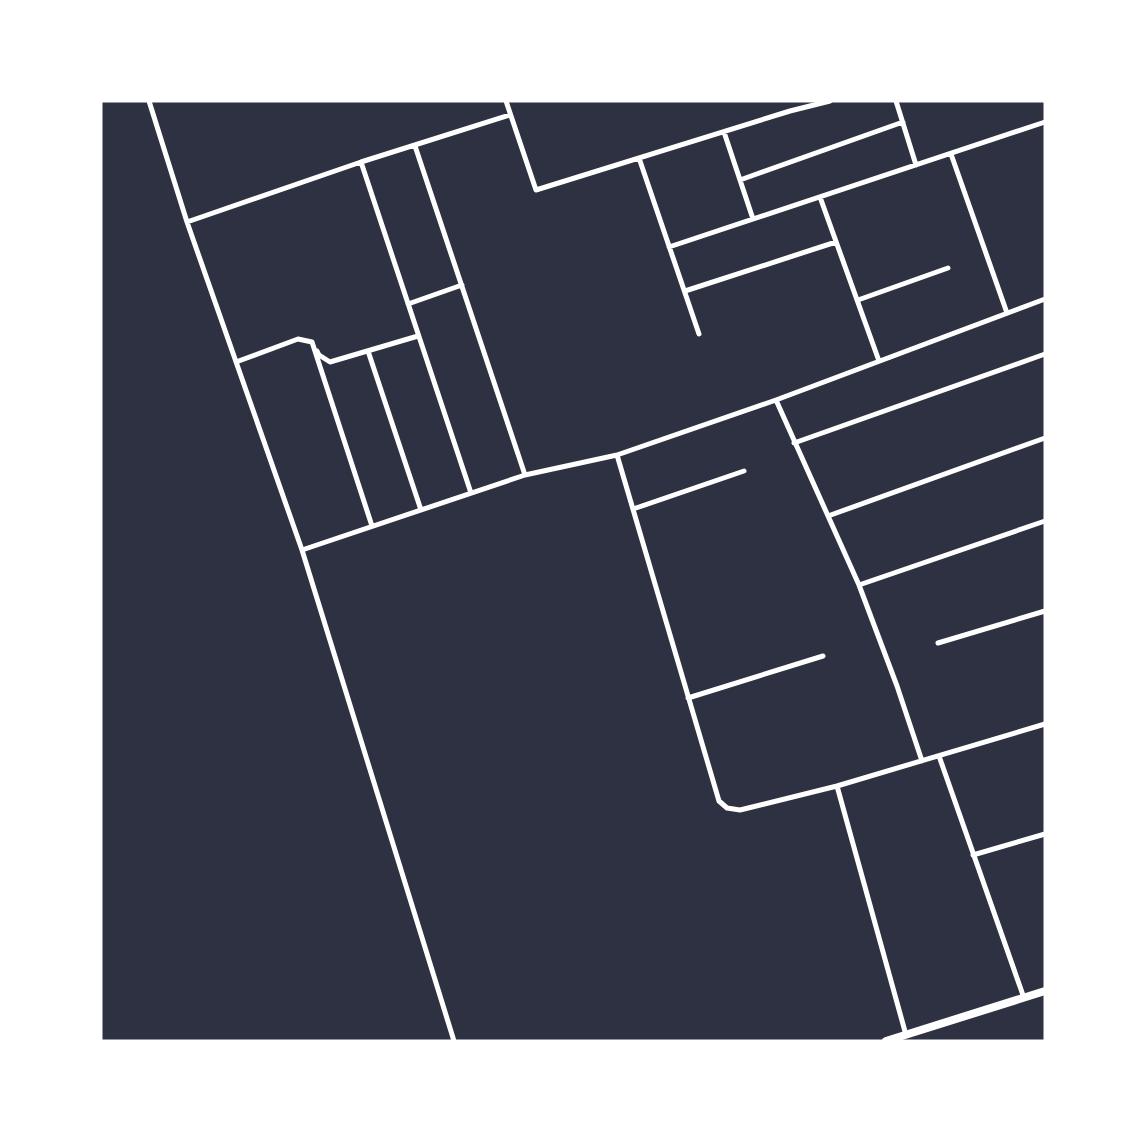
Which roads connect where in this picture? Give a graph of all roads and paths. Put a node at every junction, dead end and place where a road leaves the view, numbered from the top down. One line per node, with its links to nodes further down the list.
1 (149, 101): 17 (street)
2 (506, 101): 5 (street)
3 (830, 101): 8 (street)
4 (896, 101): 6 (street)
5 (510, 115): 9 (street); 11 (street)
6 (902, 122): 13 (street); 14 (street)
7 (1045, 122): 10 (street)
8 (724, 132): 11 (street); 14 (street)
9 (415, 146): 12 (street); 21 (street)
10 (951, 154): 13 (street); 26 (street)
11 (639, 158): 19 (street)
12 (361, 162): 17 (street); 25 (street)
13 (916, 165): 15 (street)
14 (740, 180): 16 (street)
15 (820, 197): 16 (street); 18 (street)
16 (753, 219): 19 (street)
17 (187, 222): 33 (street)
18 (836, 242): 22 (street); 24 (street)
19 (669, 247): 22 (street)
20 (948, 268): 24 (street)
21 (462, 286): 25 (street); 39 (street)
22 (685, 291): 27 (street)
23 (1045, 299): 26 (street)
24 (858, 300): 32 (street)
25 (408, 304): 28 (street)
26 (1007, 313): 32 (street)
27 (699, 334)
28 (418, 336): 30 (street); 40 (street)
29 (312, 342): 30 (street); 33 (street); 45 (street)
30 (368, 351): 42 (street)
31 (1045, 354): 36 (street)
32 (880, 361): 34 (street)
33 (236, 362): 46 (street)
34 (776, 400): 36 (street); 37 (street)
35 (1045, 438): 43 (street)
36 (794, 443): 43 (street)
37 (617, 455): 39 (street); 41 (street)
38 (744, 471): 41 (street)
39 (525, 475): 40 (street)
40 (471, 493): 42 (street)
41 (633, 509): 51 (street)
42 (422, 510): 45 (street)
43 (828, 516): 47 (street)
44 (1045, 522): 47 (street)
45 (372, 526): 46 (street)
46 (302, 550): 61 (street)
47 (858, 585): 54 (street)
48 (1045, 611): 49 (street)
49 (938, 643)
50 (823, 656): 51 (street)
51 (688, 698): 55 (street)
52 (1045, 724): 53 (street)
53 (939, 756): 54 (street); 57 (street)
54 (922, 761): 55 (street)
55 (836, 786): 60 (street)
56 (1045, 834): 57 (street)
57 (973, 855): 59 (street)
58 (1045, 991): 59 (street)
59 (1024, 998): 60 (street)
60 (906, 1035): 62 (street)
61 (454, 1041)
62 (886, 1041)

